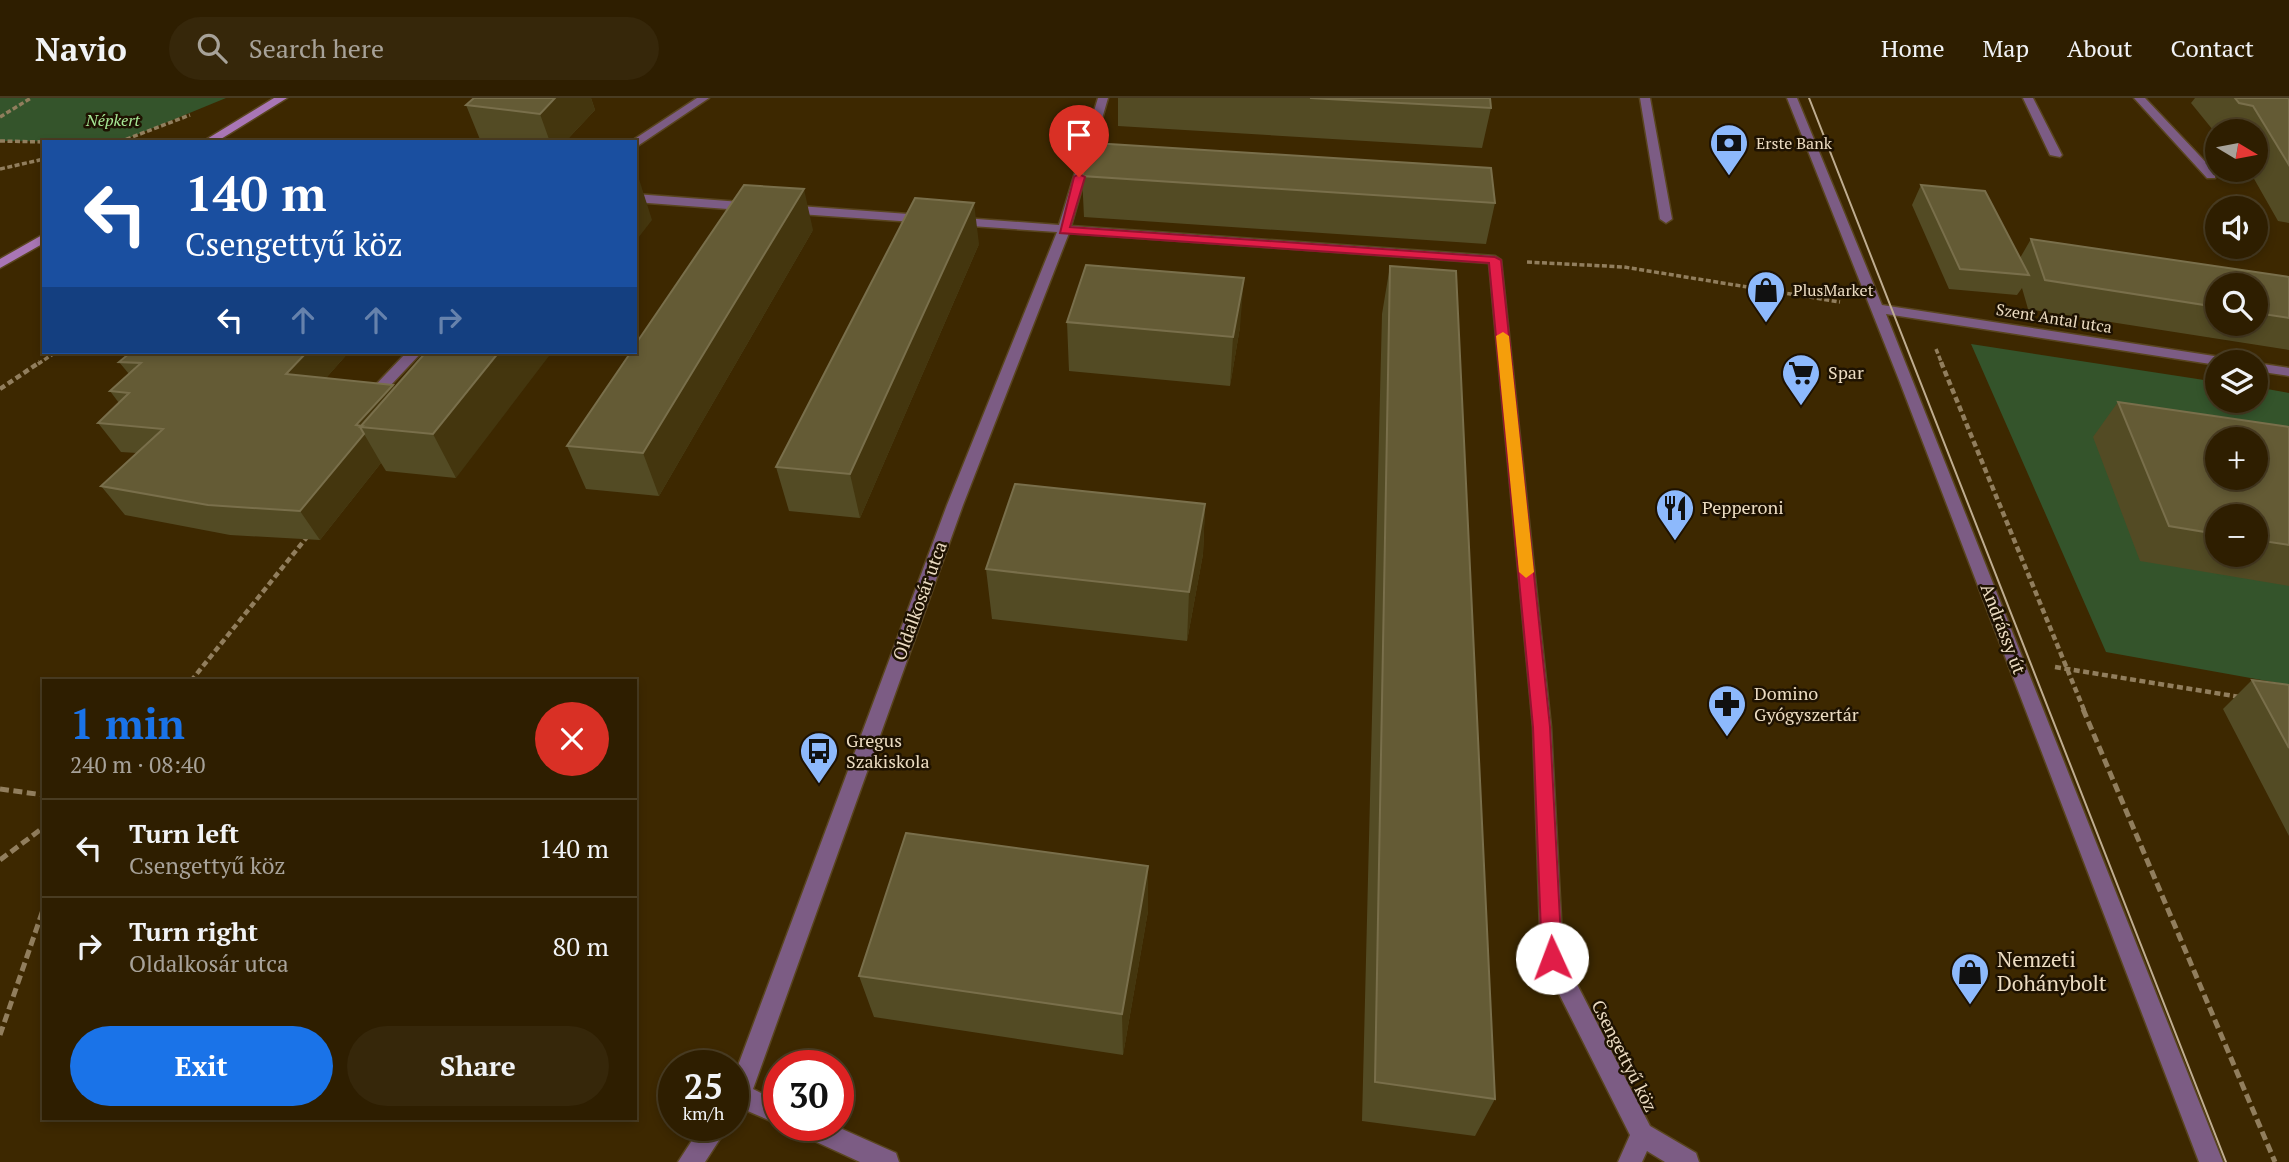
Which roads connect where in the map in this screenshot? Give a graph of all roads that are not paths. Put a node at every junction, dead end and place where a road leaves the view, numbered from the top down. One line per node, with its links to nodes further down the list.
1 (282, 98): 8 (street)
2 (704, 98): 9 (street)
3 (1103, 98): 14 (street, Oldalkosár utca)
4 (1645, 98): 13 (street)
5 (1791, 98): 17 (street, Andrássy út)
6 (2028, 98): 10 (street)
7 (2139, 98): 11 (street)
8 (211, 140)
9 (637, 142)
10 (2056, 155)
11 (2205, 169)
12 (637, 198): 14 (street)
13 (1666, 219)
14 (1064, 230): 23 (street, Oldalkosár utca); 24 (street, Csengettyű köz)
15 (42, 239): 16 (street)
16 (0, 264)
17 (1876, 308): 19 (street, Szent Antal utca); 31 (street, Andrássy út)
18 (413, 354): 22 (street)
19 (2205, 359)
20 (2268, 369): 21 (street)
21 (2289, 372)
22 (358, 410)
23 (749, 1064)
24 (1642, 1134): 29 (street); 30 (street)
25 (705, 1141): 27 (street)
26 (840, 1141): 28 (street)
27 (690, 1162)
28 (887, 1162)
29 (1630, 1162)
30 (1687, 1162)
31 (2211, 1162)

